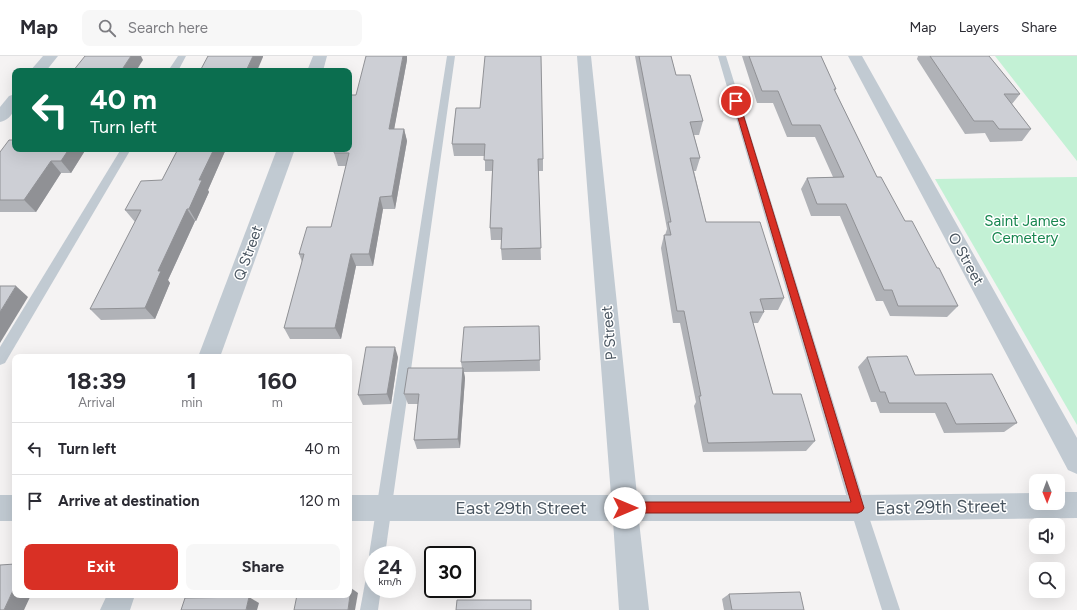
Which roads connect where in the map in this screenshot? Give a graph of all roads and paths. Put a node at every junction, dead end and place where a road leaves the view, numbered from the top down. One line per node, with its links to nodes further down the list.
1 (51, 56): 8 (street)
2 (182, 56): 9 (lane)
3 (320, 56): 10 (street)
4 (451, 56): 22 (lane)
5 (584, 56): 23 (street, P Street)
6 (722, 56): 24 (lane)
7 (855, 56): 17 (street, O Street)
8 (41, 68)
9 (175, 68)
10 (316, 68)
11 (12, 102): 12 (street)
12 (2, 113)
13 (124, 152): 16 (lane)
14 (285, 152): 15 (street, Q Street)
15 (210, 354)
16 (0, 359)
17 (1077, 462)
18 (1077, 506): 24 (street, East 29th Street)
19 (0, 508): 20 (street)
20 (12, 508)
21 (352, 508): 22 (street, East 29th Street)
22 (384, 508): 23 (street, East 29th Street); 25 (lane)
23 (625, 508): 24 (street, East 29th Street); 30 (street, P Street)
24 (858, 508): 31 (lane)
25 (378, 546)
26 (120, 598): 28 (street)
27 (371, 598): 29 (lane)
28 (115, 610)
29 (369, 610)
30 (634, 610)
31 (891, 610)

